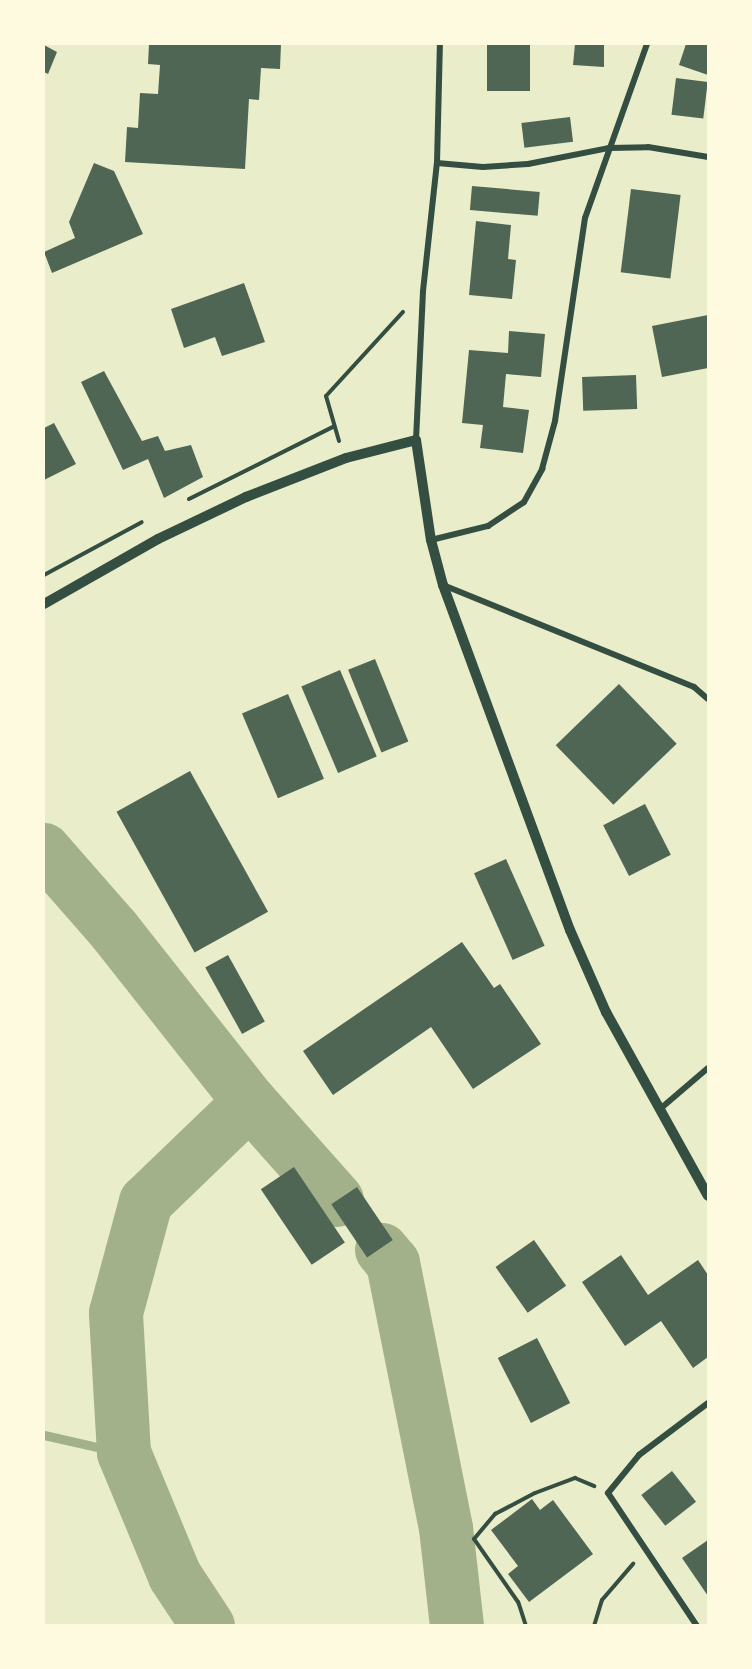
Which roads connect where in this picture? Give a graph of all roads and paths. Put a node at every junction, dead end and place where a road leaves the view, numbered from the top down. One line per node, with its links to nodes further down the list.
1 (440, 44): 5 (street)
2 (647, 44): 3 (street)
3 (609, 148): 4 (street); 5 (street); 9 (street)
4 (708, 157)
5 (437, 163): 6 (street)
6 (423, 291): 7 (path); 8 (street)
7 (333, 427)
8 (416, 440): 9 (street); 11 (street)
9 (431, 540): 10 (street)
10 (443, 585): 12 (street); 14 (street)
11 (44, 604)
12 (708, 699)
13 (708, 1068): 14 (street)
14 (660, 1109): 15 (street)
15 (708, 1196)
16 (708, 1403): 17 (street)
17 (608, 1493): 18 (street); 19 (path)
18 (644, 1552): 20 (path); 21 (street)
19 (526, 1626)
20 (594, 1626)
21 (697, 1626)

